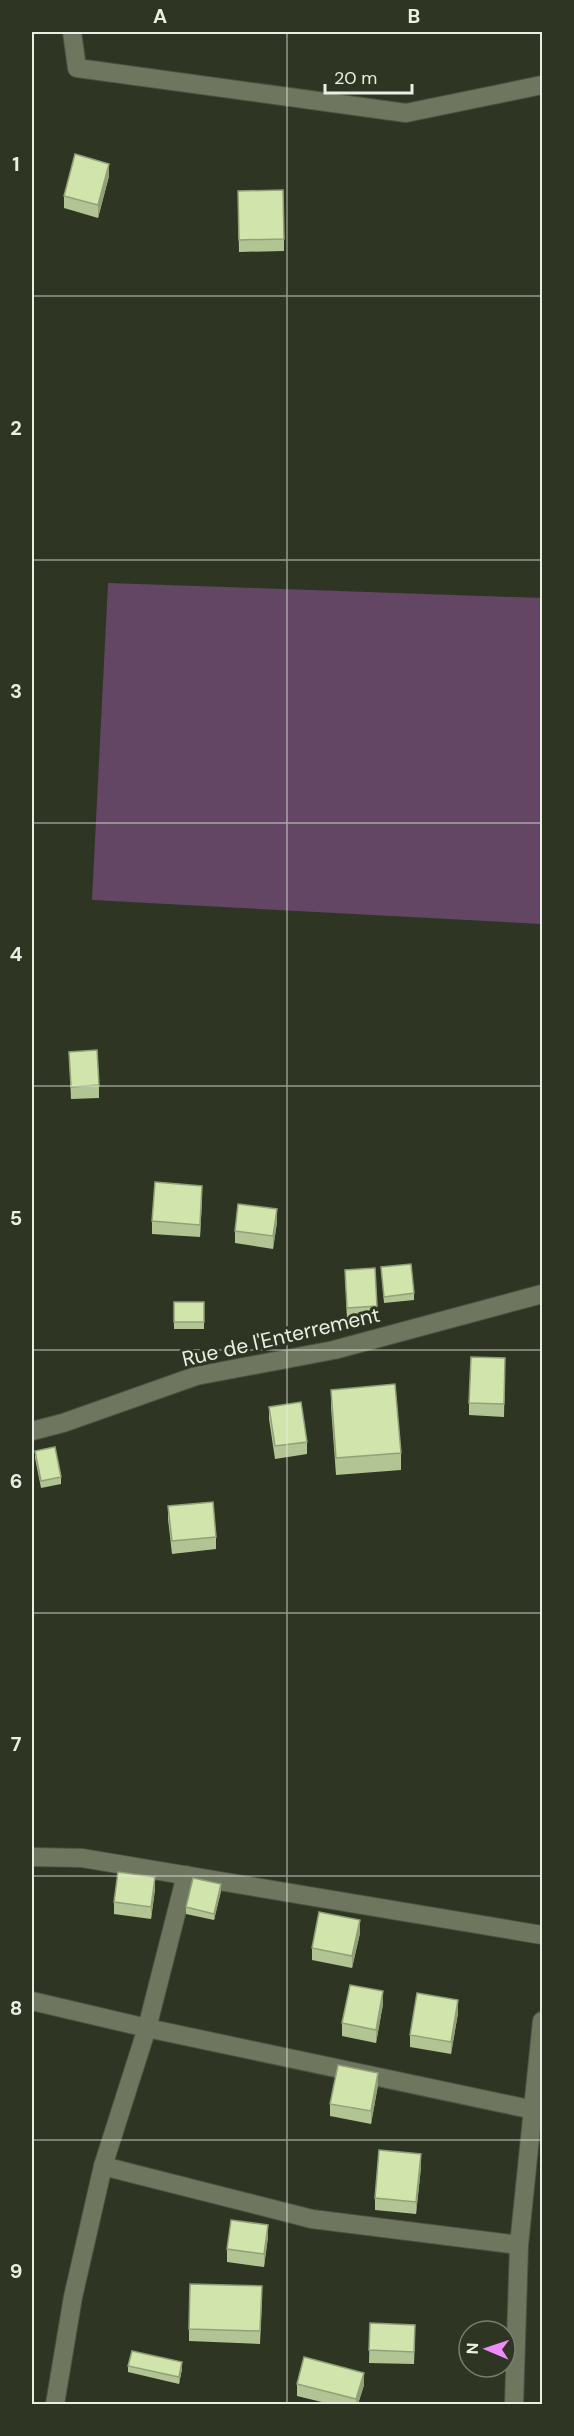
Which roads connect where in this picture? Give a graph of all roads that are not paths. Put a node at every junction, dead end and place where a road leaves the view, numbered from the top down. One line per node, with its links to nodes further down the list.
1 (72, 32): 2 (street)
2 (543, 85)
3 (543, 1294): 4 (street, Rue de l'Enterrement)
4 (32, 1431)
5 (32, 1857): 6 (street)
6 (186, 1875): 7 (street); 10 (street)
7 (543, 1935)
8 (32, 2001): 10 (street)
9 (543, 2021): 11 (street)
10 (147, 2028): 11 (street); 13 (street)
11 (534, 2110): 12 (street)
12 (536, 2157): 14 (street)
13 (103, 2166): 14 (street); 15 (street)
14 (519, 2245): 16 (street)
15 (55, 2404)
16 (514, 2404)

